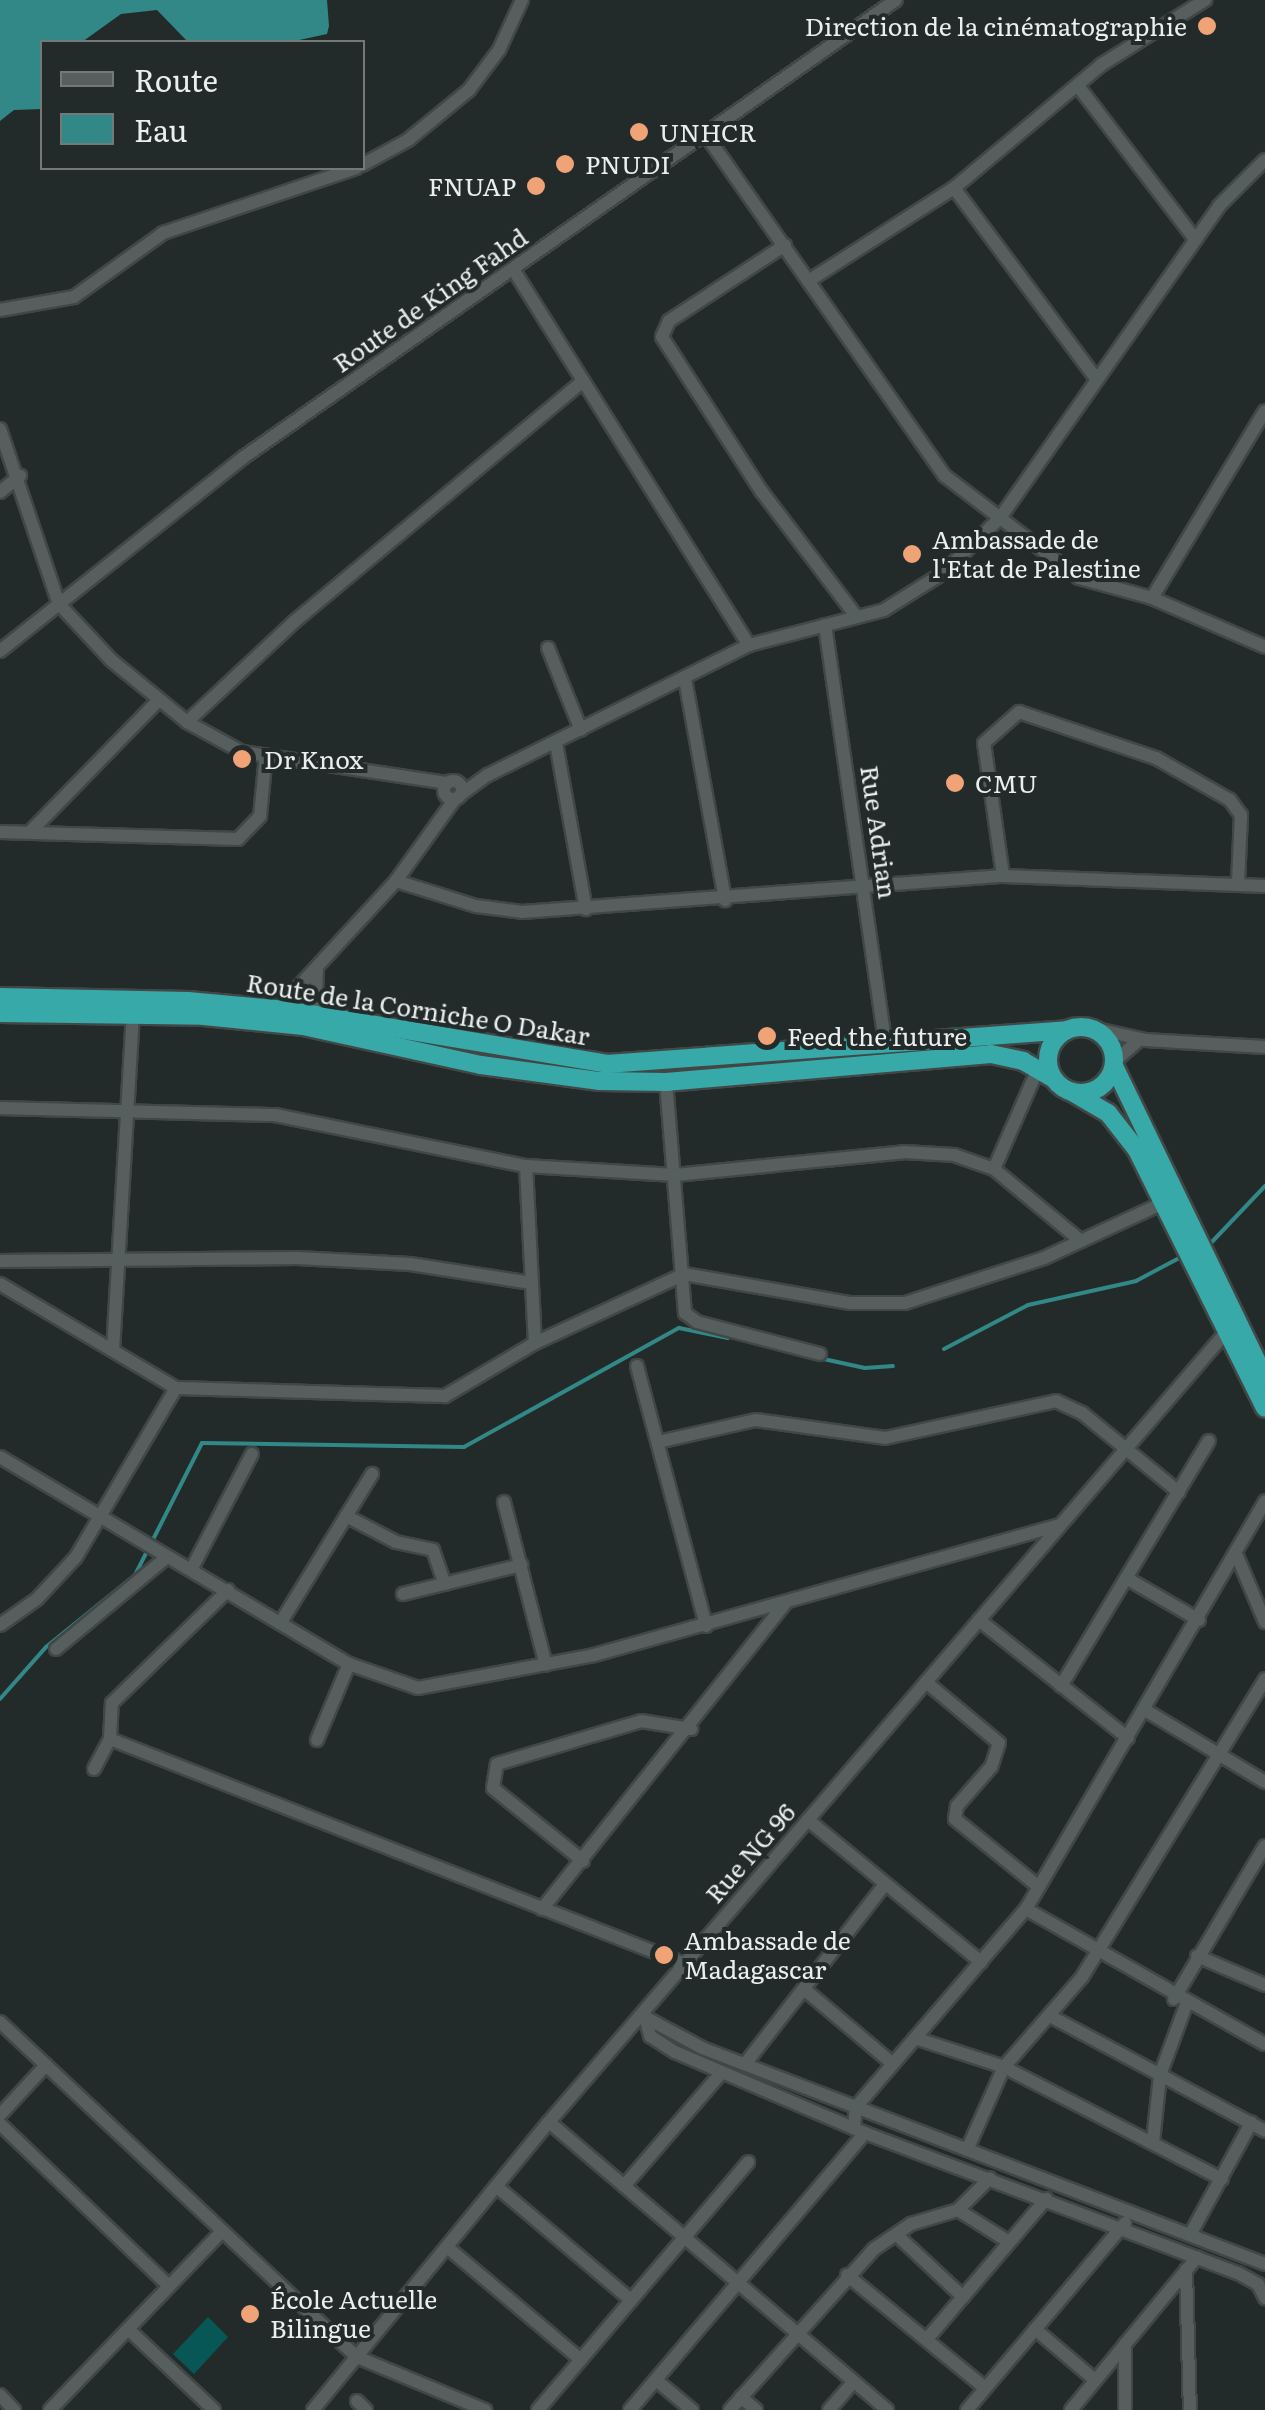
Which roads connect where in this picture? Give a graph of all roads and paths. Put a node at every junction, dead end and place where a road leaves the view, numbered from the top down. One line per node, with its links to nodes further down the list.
1 (522, 0): 7 (street)
2 (896, 0): 5 (street, Route de King Fahd)
3 (1204, 0): 4 (street)
4 (1078, 86): 9 (street); 10 (street)
5 (706, 135): 11 (street); 12 (street, Route de King Fahd)
6 (1265, 160): 10 (street)
7 (365, 163)
8 (347, 170): 14 (street)
9 (954, 188): 13 (street); 15 (street)
10 (1195, 239): 15 (street)
11 (785, 244): 13 (street); 24 (street)
12 (512, 269): 16 (street); 23 (street, Route de King Fahd)
13 (810, 280): 21 (street)
14 (0, 310)
15 (1097, 380): 21 (street)
16 (583, 381): 26 (street); 32 (street)
17 (1265, 411): 22 (street)
18 (0, 429): 19 (street)
19 (20, 476): 20 (street); 23 (street)
20 (0, 492)
21 (1000, 518): 22 (street); 24 (street)
22 (1152, 598): 27 (street)
23 (60, 604): 29 (street, Route de King Fahd); 31 (street)
24 (856, 616): 25 (street)
25 (825, 626): 26 (street); 43 (street, Rue Adrian)
26 (749, 646): 30 (street)
27 (1265, 647)
28 (548, 648): 33 (street)
29 (0, 651)
30 (685, 678): 33 (street); 44 (street)
31 (160, 700): 32 (street); 37 (street)
32 (187, 722): 35 (street)
33 (581, 730): 34 (street)
34 (556, 743): 36 (street); 45 (street)
35 (266, 755): 36 (street); 37 (street)
36 (453, 792): 40 (street)
37 (31, 831): 38 (street)
38 (0, 832)
39 (1003, 876): 41 (street); 41 (street); 43 (street)
40 (396, 881): 45 (street); 46 (street)
41 (1238, 884): 42 (street)
42 (1265, 886)
43 (865, 888): 44 (street); 55 (street, Rue Adrian)
44 (725, 900): 45 (street)
45 (586, 909)
46 (317, 969): 48 (street); 51 (street)
47 (0, 998): 48 (highway, Route de la Corniche O Dakar)
48 (277, 1010): 51 (highway, Route de la Corniche O Dakar)
49 (0, 1013): 50 (highway, Route de la Corniche O Dakar)
50 (132, 1015): 59 (highway, Route de la Corniche O Dakar); 62 (street)
51 (326, 1016): 55 (highway, Route de la Corniche O Dakar)
52 (1092, 1028): 53 (highway); 54 (street); 57 (highway)
53 (1067, 1030): 55 (highway, Route de la Corniche O Dakar); 58 (highway)
54 (1145, 1040): 56 (street); 57 (street)
55 (886, 1046)
56 (1265, 1046)
57 (1114, 1063): 60 (highway); 78 (highway)
58 (1046, 1074): 59 (highway, Route de la Corniche O Dakar); 60 (highway); 64 (street)
59 (666, 1082): 65 (street)
60 (1072, 1092): 66 (highway)
61 (0, 1108): 62 (street)
62 (129, 1110): 63 (street); 68 (street)
63 (526, 1166): 65 (street); 71 (street)
64 (994, 1168): 65 (street); 67 (street)
65 (674, 1175): 70 (street)
66 (1163, 1203): 67 (street); 73 (highway)
67 (1081, 1241): 70 (street)
68 (119, 1259): 69 (street); 71 (street); 75 (street)
69 (0, 1261)
70 (684, 1274): 74 (street); 76 (street)
71 (532, 1283): 74 (street)
72 (0, 1284): 75 (street)
73 (1227, 1330): 80 (highway); 83 (street, Rue NG 96)
74 (536, 1343): 79 (street)
75 (113, 1350): 79 (street)
76 (820, 1354)
77 (637, 1366): 82 (street)
78 (1263, 1369)
79 (176, 1388): 90 (street)
80 (1265, 1408)
81 (1209, 1441): 87 (street)
82 (658, 1442): 83 (street); 107 (street)
83 (1123, 1452): 87 (street); 92 (street, Rue NG 96)
84 (252, 1454): 96 (street)
85 (0, 1456): 90 (street)
86 (372, 1474): 91 (street)
87 (1179, 1492): 97 (street)
88 (504, 1502): 95 (street)
89 (1265, 1502): 94 (street)
90 (97, 1515): 93 (street); 106 (street)
91 (346, 1516): 98 (street); 104 (street)
92 (1061, 1525): 101 (street); 102 (street, Rue NG 96)
93 (164, 1556): 96 (street); 108 (street)
94 (1237, 1556): 103 (street); 105 (street)
95 (521, 1565): 98 (street); 110 (street)
96 (190, 1570): 99 (street)
97 (1128, 1580): 103 (street); 113 (street)
98 (444, 1584): 100 (street)
99 (228, 1590): 104 (street); 117 (street)
100 (404, 1594)
101 (786, 1602): 107 (street); 115 (street)
102 (979, 1620): 112 (street, Rue NG 96); 113 (street)
103 (1199, 1620): 114 (street)
104 (281, 1622): 109 (street)
105 (1265, 1622)
106 (0, 1625)
107 (706, 1626): 110 (street)
108 (56, 1649)
109 (349, 1664): 110 (street); 118 (street)
110 (546, 1665)
111 (1265, 1679): 119 (street)
112 (926, 1682): 122 (street, Rue NG 96); 126 (street)
113 (1061, 1686): 116 (street)
114 (1145, 1710): 116 (street); 119 (street)
115 (691, 1729): 124 (street); 124 (street)
116 (1128, 1738): 126 (street)
117 (110, 1739): 120 (street); 127 (street)
118 (318, 1740)
119 (1217, 1754): 121 (street); 129 (street)
120 (94, 1770)
121 (1265, 1782)
122 (808, 1820): 125 (street); 132 (street, Rue NG 96)
123 (1265, 1846): 130 (street)
124 (583, 1861): 127 (street)
125 (885, 1884): 131 (street); 134 (street)
126 (1039, 1887): 128 (street)
127 (542, 1909): 132 (street)
128 (1026, 1910): 129 (street); 131 (street)
129 (1098, 1951): 135 (street); 137 (street)
130 (1197, 1956): 133 (street); 135 (street)
131 (981, 1962): 139 (street)
132 (685, 1964): 136 (street, Rue NG 96)
133 (1265, 1985)
134 (804, 1989): 141 (street); 142 (street)
135 (1180, 2002): 140 (street); 146 (street)
136 (643, 2016): 141 (street); 145 (street); 149 (street, Rue NG 96)
137 (1050, 2016): 144 (street); 146 (street)
138 (0, 2022): 143 (street)
139 (915, 2038): 142 (street); 144 (street)
140 (1265, 2044)
141 (745, 2064): 147 (street)
142 (893, 2064): 147 (street)
143 (46, 2065): 148 (street); 165 (street)
144 (1004, 2067): 154 (street); 155 (street)
145 (722, 2072): 152 (street); 160 (street)
146 (1160, 2075): 151 (street); 154 (street)
147 (856, 2108): 152 (street); 155 (street)
148 (0, 2115)
149 (549, 2122): 159 (street, Rue NG 96); 160 (street)
150 (0, 2124): 176 (street)
151 (1251, 2124): 153 (street); 158 (street)
152 (859, 2130): 157 (street); 175 (street)
153 (1265, 2131)
154 (1153, 2142): 158 (street)
155 (967, 2150): 163 (street)
156 (748, 2162): 168 (street)
157 (990, 2178): 161 (street); 162 (street)
158 (1222, 2178): 166 (street)
159 (496, 2186): 170 (street, Rue NG 96); 179 (street)
160 (624, 2186): 168 (street)
161 (1046, 2199): 164 (street); 169 (street)
162 (958, 2210): 167 (street); 169 (street)
163 (1133, 2214): 164 (street); 166 (street)
164 (1121, 2227): 171 (street); 181 (street)
165 (222, 2231): 176 (street); 185 (street)
166 (1190, 2234): 172 (street)
167 (899, 2237): 174 (street); 177 (street)
168 (684, 2238): 175 (street); 179 (street)
169 (1010, 2242): 177 (street)
170 (447, 2247): 185 (street, Rue NG 96); 186 (street)
171 (1197, 2257): 173 (street); 178 (street)
172 (1265, 2264)
173 (1186, 2270): 184 (street); 208 (street)
174 (847, 2275): 182 (street); 183 (street)
175 (738, 2283): 182 (street); 187 (street)
176 (169, 2286): 180 (street)
177 (963, 2297): 183 (street)
178 (1265, 2298)
179 (631, 2300): 186 (street)
180 (128, 2329): 194 (street); 195 (street)
181 (1035, 2329): 188 (street); 190 (street)
182 (796, 2332): 189 (street); 192 (street)
183 (927, 2339): 190 (street)
184 (1126, 2344): 188 (street); 207 (street)
185 (356, 2357): 196 (street, Rue NG 96); 197 (street)
186 (581, 2360): 198 (street)
187 (656, 2380): 199 (street); 200 (street)
188 (1095, 2380): 206 (street)
189 (853, 2382): 203 (street); 204 (street)
190 (985, 2388): 205 (street)
191 (0, 2395): 193 (street)
192 (741, 2396): 201 (street); 202 (street)
193 (14, 2410)
194 (50, 2410)
195 (214, 2410)
196 (314, 2410)
197 (485, 2410)
198 (538, 2410)
199 (630, 2410)
200 (692, 2410)
201 (730, 2410)
202 (756, 2410)
203 (829, 2410)
204 (887, 2410)
205 (966, 2410)
206 (1070, 2410)
207 (1126, 2410)
208 (1190, 2410)

